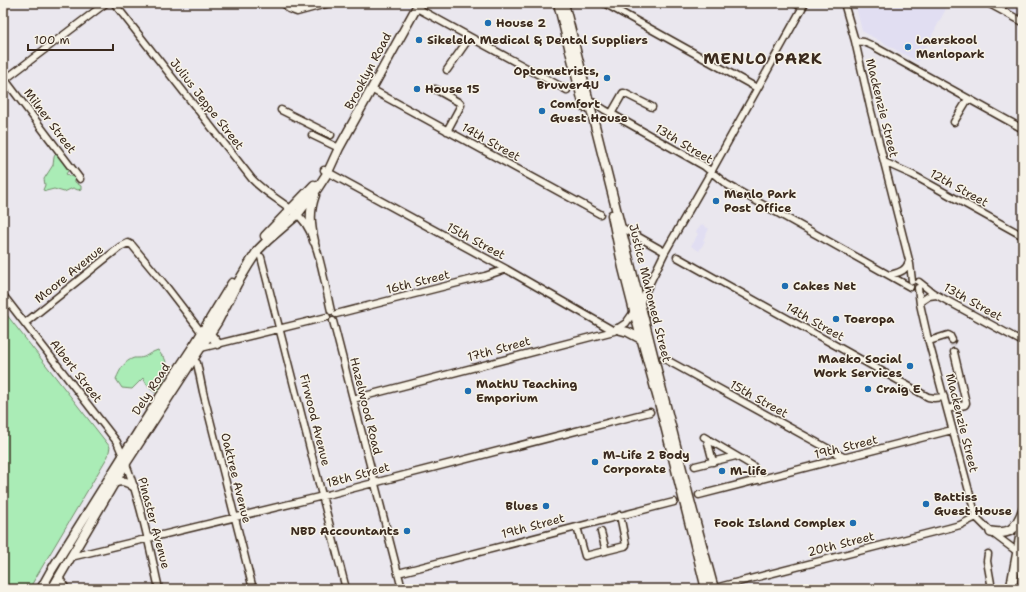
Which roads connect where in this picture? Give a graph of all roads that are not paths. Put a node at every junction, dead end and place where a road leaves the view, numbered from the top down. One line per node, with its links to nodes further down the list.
1 (106, 3): 17 (street)
2 (114, 3): 38 (street, Julius Jeppe Street)
3 (330, 3): 10 (street)
4 (558, 3): 54 (main road, Justice Mahomed Street)
5 (564, 3): 22 (main road, Justice Mahomed Street)
6 (604, 3): 18 (street)
7 (795, 3): 12 (street)
8 (844, 3): 15 (street, Mackenzie Street)
9 (988, 3): 13 (street)
10 (286, 5)
11 (418, 5): 14 (street); 19 (main road, Brooklyn Road)
12 (803, 5): 18 (street, 17th Street)
13 (1023, 22)
14 (470, 37): 16 (street); 21 (street)
15 (855, 41): 23 (street); 33 (street, Mackenzie Street)
16 (447, 70)
17 (4, 79): 36 (street, Milner Street)
18 (757, 88): 35 (street, 17th Street)
19 (371, 89): 30 (street, 14th Street); 32 (main road, Brooklyn Road)
20 (435, 89): 30 (street)
21 (567, 90)
22 (588, 99): 26 (street, 13th Street); 40 (main road, Justice Mahomed Street)
23 (968, 99): 27 (street); 29 (street)
24 (652, 107): 26 (street)
25 (281, 110): 28 (street)
26 (611, 114): 35 (street, 13th Street)
27 (954, 122)
28 (320, 129): 31 (street); 32 (street)
29 (1023, 129)
30 (447, 131): 39 (street, 14th Street)
31 (331, 135)
32 (339, 149): 34 (main road, Brooklyn Road)
33 (884, 162): 41 (street, 12th Street); 46 (street, Mackenzie Street)
34 (326, 171): 37 (main road, Brooklyn Road); 38 (main road, Brooklyn Road); 47 (street, 15th Street)
35 (711, 172): 43 (street, 17th Street); 48 (street, 13th Street)
36 (80, 179)
37 (317, 189): 38 (main road, Brooklyn Road); 42 (main road)
38 (294, 212): 42 (street, Hazelwood Road); 59 (main road, Dely Road)
39 (600, 214)
40 (621, 227): 43 (street); 52 (main road, Justice Mahomed Street)
41 (1023, 236)
42 (314, 241): 55 (street, Hazelwood Road)
43 (665, 252): 52 (street, 17th Street)
44 (261, 257): 57 (street, Firwood Avenue)
45 (677, 257): 71 (street, 14th Street)
46 (910, 262): 48 (street); 49 (street, Mackenzie Street)
47 (506, 269): 55 (street, 16th Street); 58 (street, 15th Street)
48 (892, 276): 49 (street, 13th Street)
49 (915, 284): 50 (street, 13th Street); 53 (street, Mackenzie Street)
50 (935, 294): 53 (street); 63 (street, 13th Street)
51 (3, 295): 56 (street, Albert Street)
52 (640, 303): 54 (street, 17th Street); 111 (main road, Justice Mahomed Street)
53 (920, 303): 62 (street, Mackenzie Street)
54 (634, 311): 58 (street, 17th Street); 60 (main road, Justice Mahomed Street)
55 (333, 315): 57 (street); 72 (street, Hazelwood Road)
56 (25, 323): 59 (street, Moore Avenue); 78 (street, Albert Street)
57 (280, 329): 64 (street); 86 (street, Firwood Avenue)
58 (616, 330): 60 (main road); 72 (street, 17th Street)
59 (206, 334): 64 (main road); 65 (main road, Dely Road); 69 (main road, Dely Road)
60 (641, 339): 111 (main road, Justice Mahomed Street)
61 (952, 340): 62 (street)
62 (929, 341): 71 (street, Mackenzie Street)
63 (1023, 342)
64 (218, 344): 65 (street)
65 (201, 348): 68 (main road, Dely Road); 69 (main road)
66 (954, 352): 73 (street)
67 (663, 358): 77 (street, 15th Street)
68 (193, 361): 69 (main road, Dely Road); 70 (street, Oaktree Avenue)
69 (183, 369): 70 (street); 78 (main road, Dely Road)
70 (198, 373): 90 (street, Oaktree Avenue)
71 (944, 397): 73 (street, Mackenzie Street)
72 (353, 398): 82 (street, Hazelwood Road)
73 (947, 409): 75 (street, Mackenzie Street)
74 (650, 412): 82 (street, 18th Street)
75 (952, 430): 77 (street, 19th Street); 91 (street, Mackenzie Street)
76 (736, 456): 79 (street); 79 (street); 81 (street)
77 (845, 458): 81 (street, 19th Street)
78 (125, 459): 83 (main road, Dely Road); 84 (street, Pinaster Avenue); 103 (main road, Dely Road)
79 (713, 462): 80 (street)
80 (695, 466)
81 (760, 480): 85 (street, 19th Street)
82 (375, 482): 86 (street, 18th Street); 101 (street, Hazelwood Road)
83 (114, 484): 84 (main road); 100 (main road, Dely Road)
84 (133, 486): 96 (street, Pinaster Avenue)
85 (699, 495)
86 (323, 496): 90 (street, 18th Street); 109 (street, Firwood Avenue)
87 (674, 502): 89 (street, 19th Street)
88 (1023, 511): 95 (main road)
89 (620, 515): 93 (street, 19th Street); 97 (street)
90 (234, 517): 96 (street, 18th Street); 108 (street, Oaktree Avenue)
91 (976, 517): 95 (street, Mackenzie Street); 111 (street, 20th Street)
92 (1023, 524): 99 (main road)
93 (577, 526): 97 (street); 101 (street, 19th Street)
94 (601, 532): 97 (street)
95 (991, 532): 99 (street, Mackenzie Street)
96 (148, 539): 100 (street, 18th Street); 107 (street, Pinaster Avenue)
97 (606, 551)
98 (988, 554): 112 (street)
99 (1020, 554): 113 (main road)
100 (71, 557): 102 (main road, Dely Road)
101 (398, 573): 110 (street, Hazelwood Road)
102 (57, 576): 104 (main road); 105 (main road, Dely Road); 106 (street)
103 (42, 589)
104 (47, 589)
105 (52, 589)
106 (66, 589)
107 (159, 589)
108 (252, 589)
109 (346, 589)
110 (402, 589)
111 (711, 589)
112 (992, 589)
113 (1011, 589)

